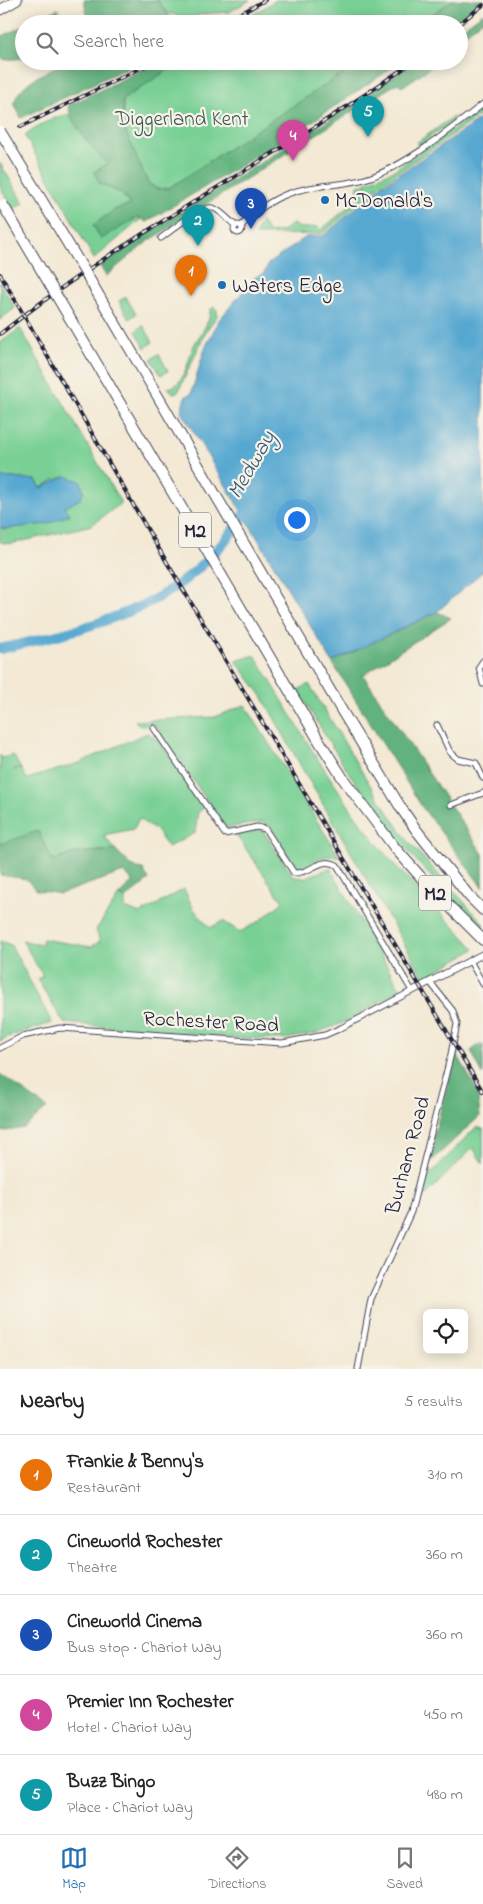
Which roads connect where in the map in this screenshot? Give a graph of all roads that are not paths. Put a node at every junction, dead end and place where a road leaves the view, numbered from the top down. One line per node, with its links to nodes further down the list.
1 (17, 0): 2 (main road)
2 (0, 10)
3 (483, 104): 8 (street)
4 (0, 124): 6 (highway, M2, bridge)
5 (0, 131): 6 (highway, M2, bridge)
6 (7, 141): 16 (highway, M2, bridge)
7 (1, 203): 17 (highway, M2, bridge)
8 (161, 238)
9 (483, 661): 10 (street)
10 (483, 684)
11 (437, 725): 13 (street)
12 (154, 728): 22 (street)
13 (483, 778)
14 (483, 793): 15 (street)
15 (451, 805)
16 (483, 910)
17 (480, 938)
18 (483, 954): 19 (street)
19 (470, 961): 20 (street); 21 (street)
20 (430, 982): 22 (street); 24 (street, Burham Road)
21 (483, 984)
22 (412, 991): 23 (street, Rochester Road)
23 (0, 1048)
24 (358, 1369)

